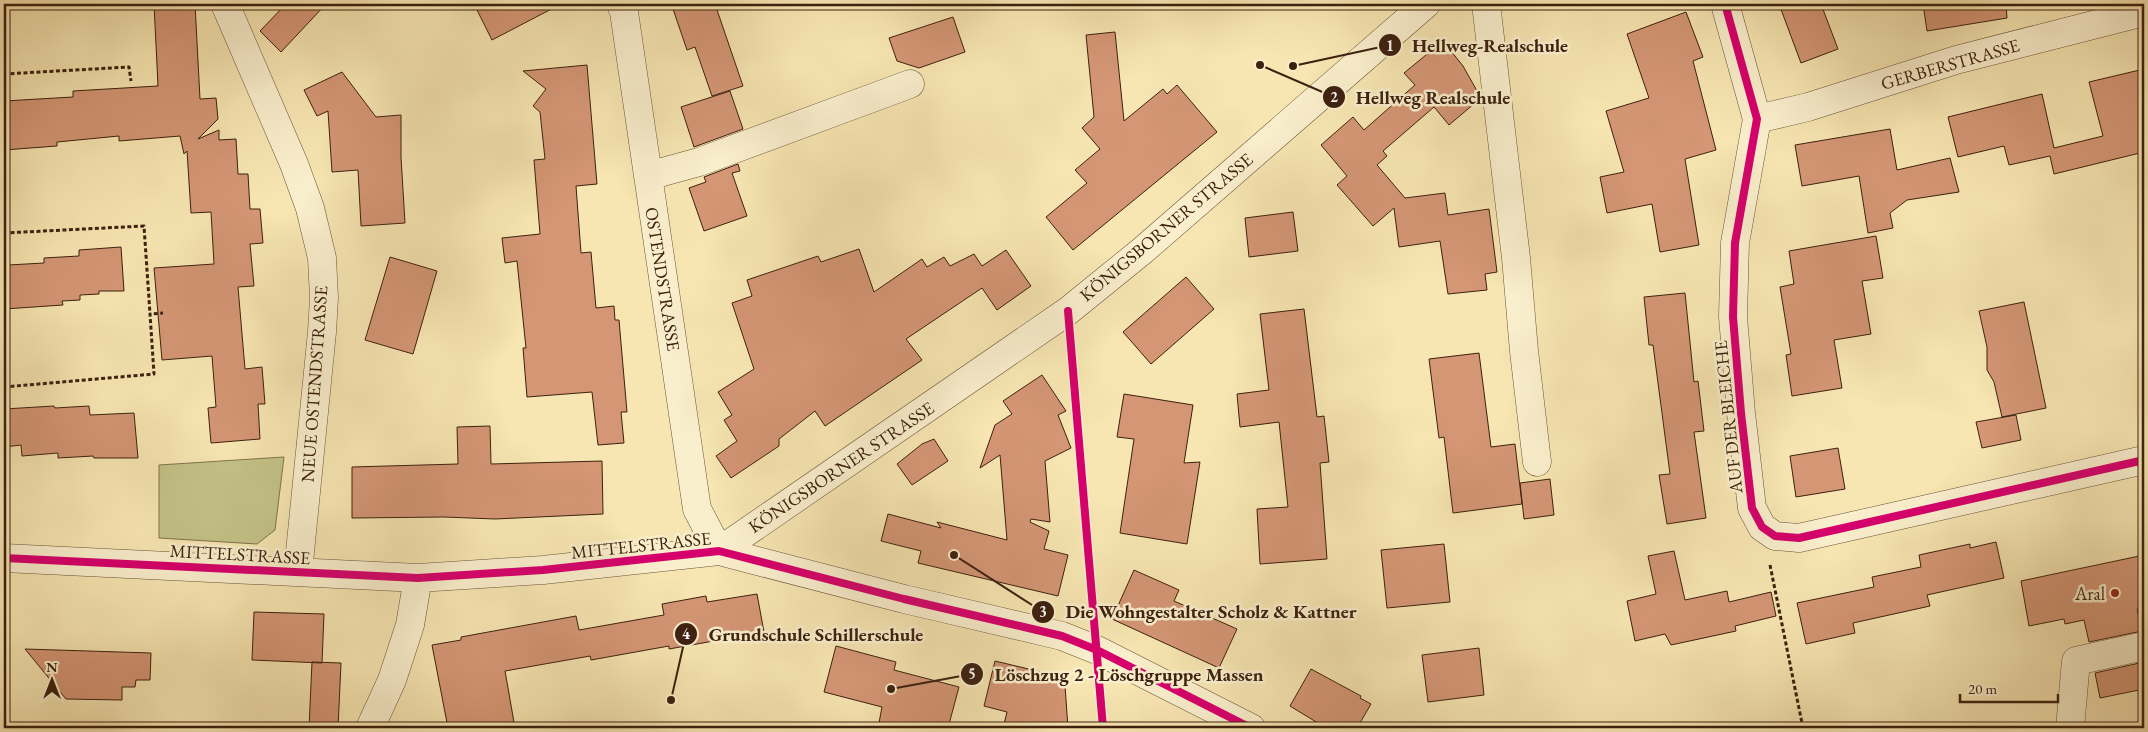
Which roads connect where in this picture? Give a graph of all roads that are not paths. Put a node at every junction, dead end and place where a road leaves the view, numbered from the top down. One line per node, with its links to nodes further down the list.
1 (225, 4): 14 (street, NEUE OSTENDSTRASSE)
2 (621, 4): 9 (street, OSTENDSTRASSE)
3 (1426, 4): 12 (street, KÖNIGSBORNER STRASSE)
4 (1486, 4): 11 (street)
5 (1725, 4): 8 (street, AUF DER BLEICHE)
6 (2144, 12): 8 (street, GERBERSTRASSE)
7 (910, 84): 9 (street)
8 (1757, 120): 10 (street, AUF DER BLEICHE)
9 (648, 176): 12 (street, OSTENDSTRASSE)
10 (2144, 460)
11 (1537, 462)
12 (719, 551): 15 (street, MITTELSTRASSE); 18 (street, MITTELSTRASSE)
13 (4, 558): 14 (street, MITTELSTRASSE)
14 (298, 572): 15 (street, MITTELSTRASSE)
15 (418, 578): 17 (street)
16 (2144, 646): 19 (street)
17 (370, 728)
18 (1251, 728)
19 (2070, 728)

